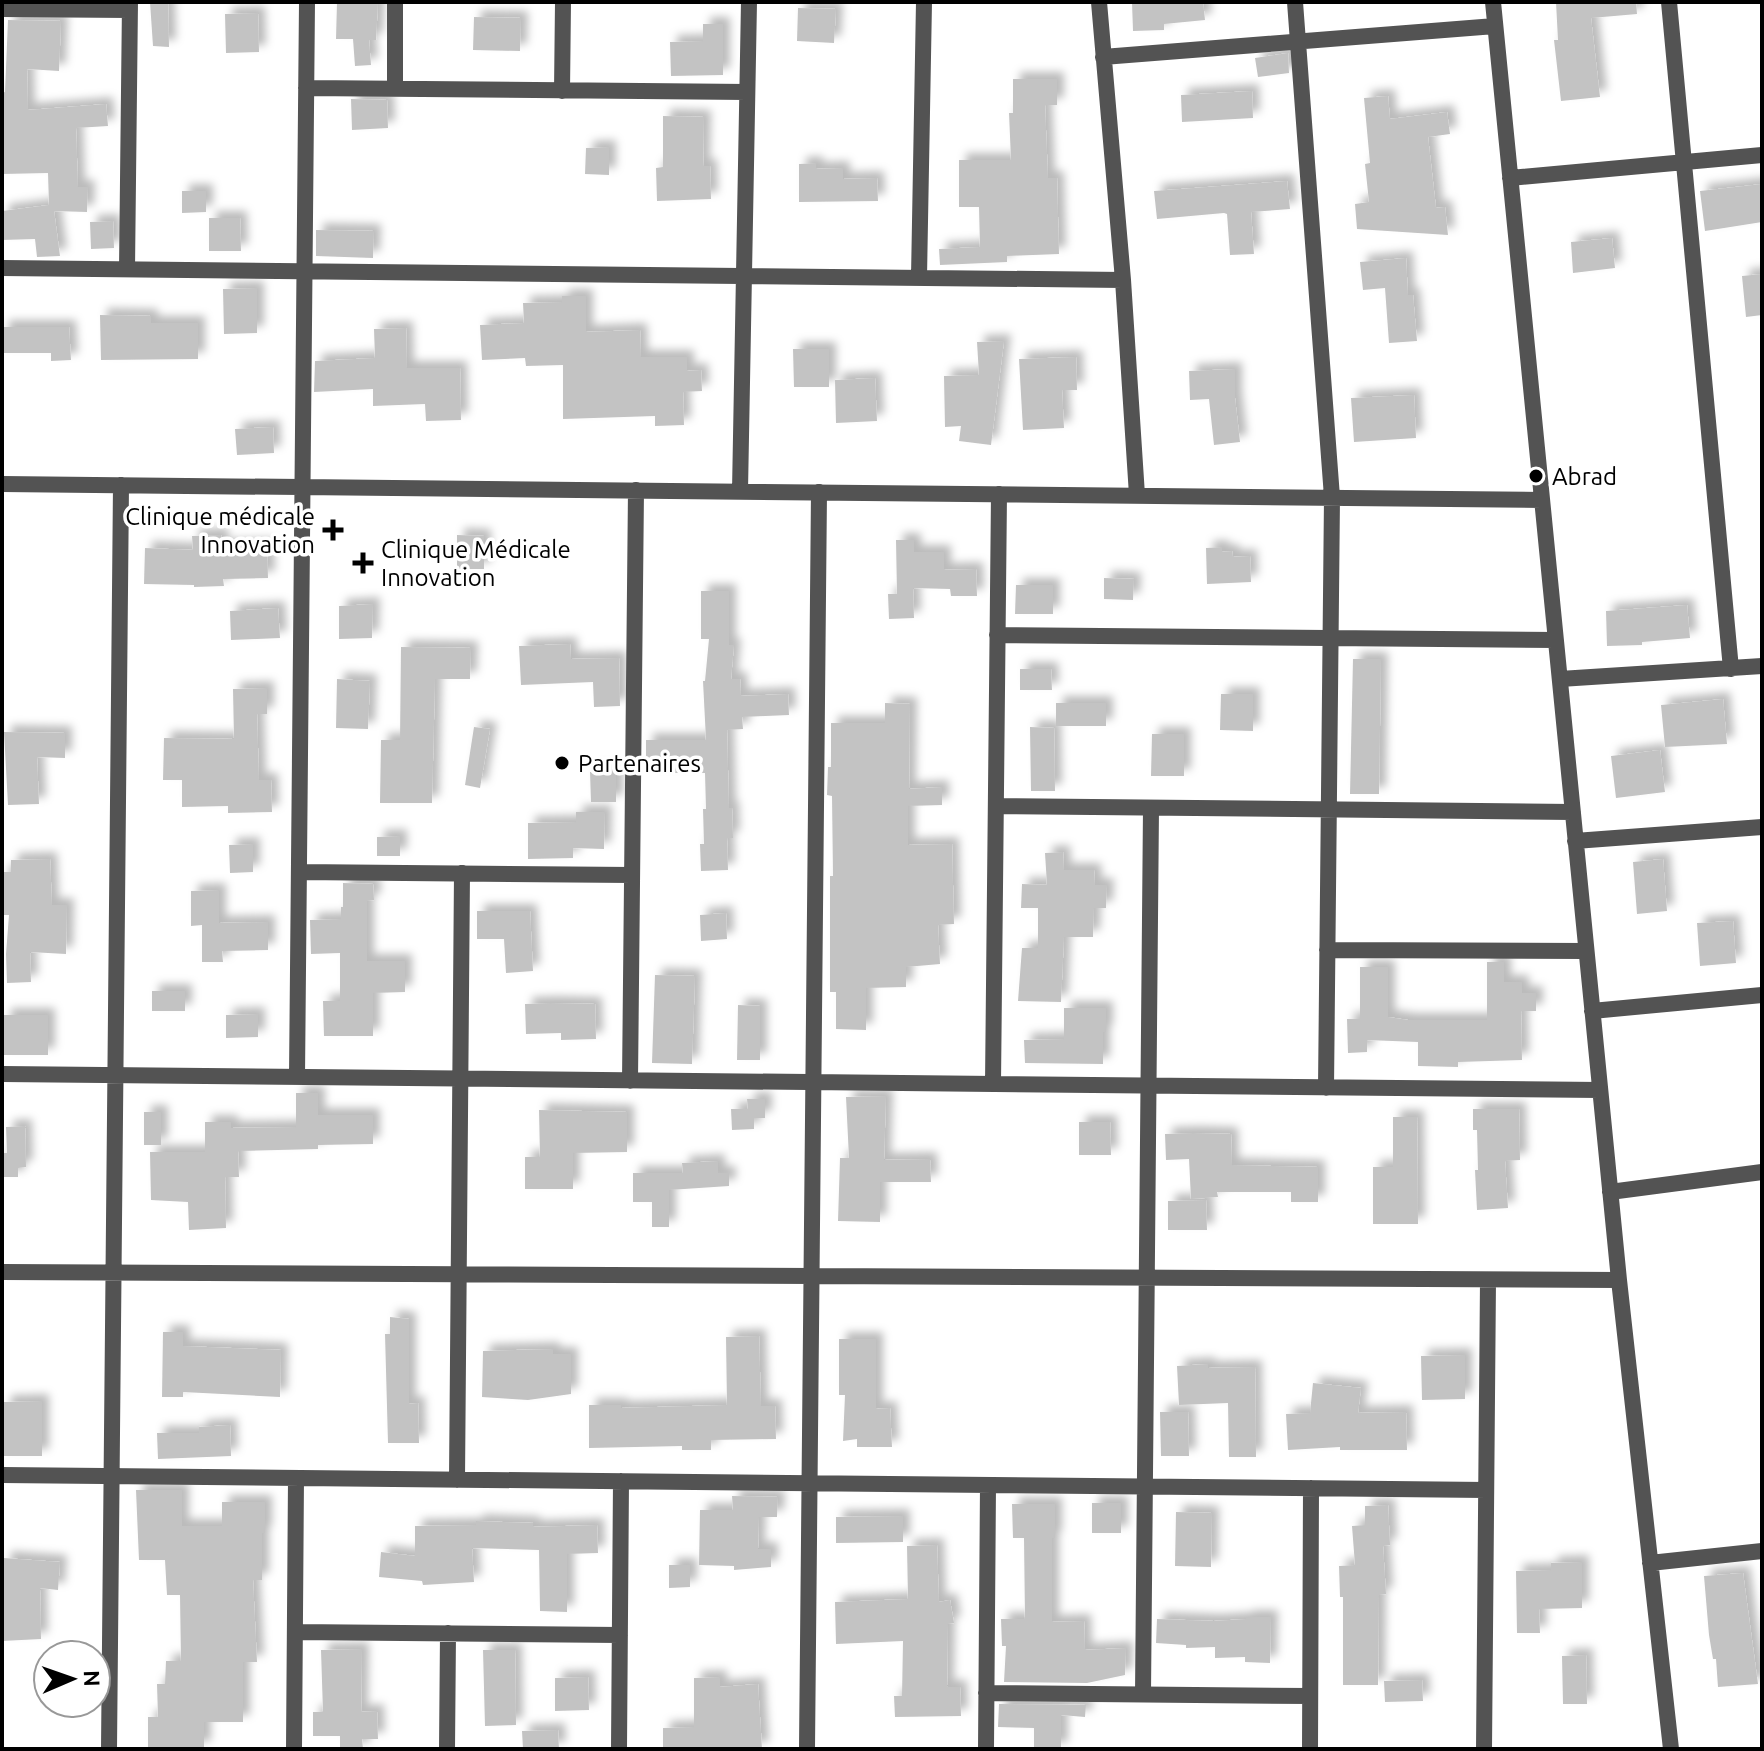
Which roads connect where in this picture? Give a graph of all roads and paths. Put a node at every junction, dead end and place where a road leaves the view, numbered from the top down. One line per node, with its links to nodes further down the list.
1 (307, 2): 15 (street)
2 (395, 2): 16 (street)
3 (563, 2): 17 (street)
4 (749, 2): 18 (street)
5 (924, 2): 26 (street)
6 (1099, 2): 14 (street)
7 (1295, 2): 13 (street)
8 (1493, 2): 12 (street)
9 (1669, 2): 20 (street)
10 (130, 6): 11 (street); 23 (street)
11 (2, 9)
12 (1495, 26): 13 (street); 21 (street)
13 (1299, 43): 14 (street); 36 (street)
14 (1103, 57): 27 (street)
15 (306, 88): 16 (street); 24 (street)
16 (395, 89): 17 (street)
17 (562, 91): 18 (street)
18 (747, 92): 25 (street)
19 (1762, 155): 20 (street)
20 (1682, 161): 21 (street); 42 (street)
21 (1510, 178): 37 (street)
22 (2, 268): 23 (street)
23 (127, 269): 24 (street)
24 (304, 271): 25 (street); 30 (street)
25 (743, 276): 26 (street); 32 (street)
26 (919, 277): 27 (street)
27 (1123, 280): 35 (street)
28 (2, 484): 29 (street)
29 (121, 485): 30 (street); 58 (street)
30 (302, 487): 31 (street); 50 (street)
31 (636, 490): 32 (street); 52 (street)
32 (740, 491): 33 (street)
33 (819, 492): 34 (street); 62 (street)
34 (999, 494): 35 (street); 38 (street)
35 (1137, 495): 36 (street)
36 (1332, 497): 37 (street); 39 (street)
37 (1542, 500): 40 (street)
38 (997, 635): 39 (street); 44 (street)
39 (1331, 638): 40 (street); 46 (street)
40 (1556, 640): 43 (street)
41 (1762, 666): 42 (street)
42 (1731, 669): 43 (street)
43 (1560, 679): 47 (street)
44 (996, 806): 45 (street); 63 (street)
45 (1151, 808): 46 (street); 64 (street)
46 (1329, 809): 47 (street); 53 (street)
47 (1573, 812): 49 (street)
48 (1762, 827): 49 (street)
49 (1575, 841): 54 (street)
50 (299, 872): 51 (street); 59 (street)
51 (462, 873): 52 (street); 60 (street)
52 (632, 875): 61 (street)
53 (1327, 950): 54 (street); 65 (street)
54 (1586, 951): 56 (street)
55 (1762, 995): 56 (street)
56 (1592, 1011): 66 (street)
57 (2, 1074): 58 (street)
58 (116, 1075): 59 (street); 70 (street)
59 (297, 1077): 60 (street)
60 (460, 1079): 61 (street); 71 (street)
61 (630, 1081): 62 (street)
62 (813, 1083): 63 (street); 72 (street)
63 (993, 1084): 64 (street)
64 (1149, 1086): 65 (street); 73 (street)
65 (1326, 1088): 66 (street)
66 (1600, 1090): 68 (street)
67 (1762, 1172): 68 (street)
68 (1610, 1192): 75 (street)
69 (2, 1272): 70 (street)
70 (114, 1272): 71 (street); 77 (street)
71 (459, 1274): 72 (street); 79 (street)
72 (812, 1276): 73 (street); 81 (street)
73 (1146, 1278): 74 (street); 83 (street)
74 (1488, 1280): 75 (street); 85 (street)
75 (1619, 1280): 87 (street)
76 (2, 1475): 77 (street)
77 (112, 1476): 78 (street); 94 (street)
78 (296, 1478): 79 (street); 88 (street)
79 (457, 1480): 80 (street)
80 (621, 1481): 81 (street); 90 (street)
81 (810, 1483): 82 (street); 98 (street)
82 (988, 1485): 83 (street); 91 (street)
83 (1145, 1487): 84 (street); 92 (street)
84 (1311, 1488): 85 (street); 93 (street)
85 (1486, 1490): 101 (street)
86 (1762, 1551): 87 (street)
87 (1650, 1563): 102 (street)
88 (295, 1632): 89 (street); 95 (street)
89 (448, 1633): 90 (street); 96 (street)
90 (620, 1635): 97 (street)
91 (986, 1693): 92 (street); 99 (street)
92 (1143, 1694): 93 (street)
93 (1310, 1696): 100 (street)
94 (109, 1749)
95 (294, 1749)
96 (447, 1749)
97 (619, 1749)
98 (807, 1749)
99 (986, 1749)
100 (1310, 1749)
101 (1484, 1749)
102 (1671, 1749)

